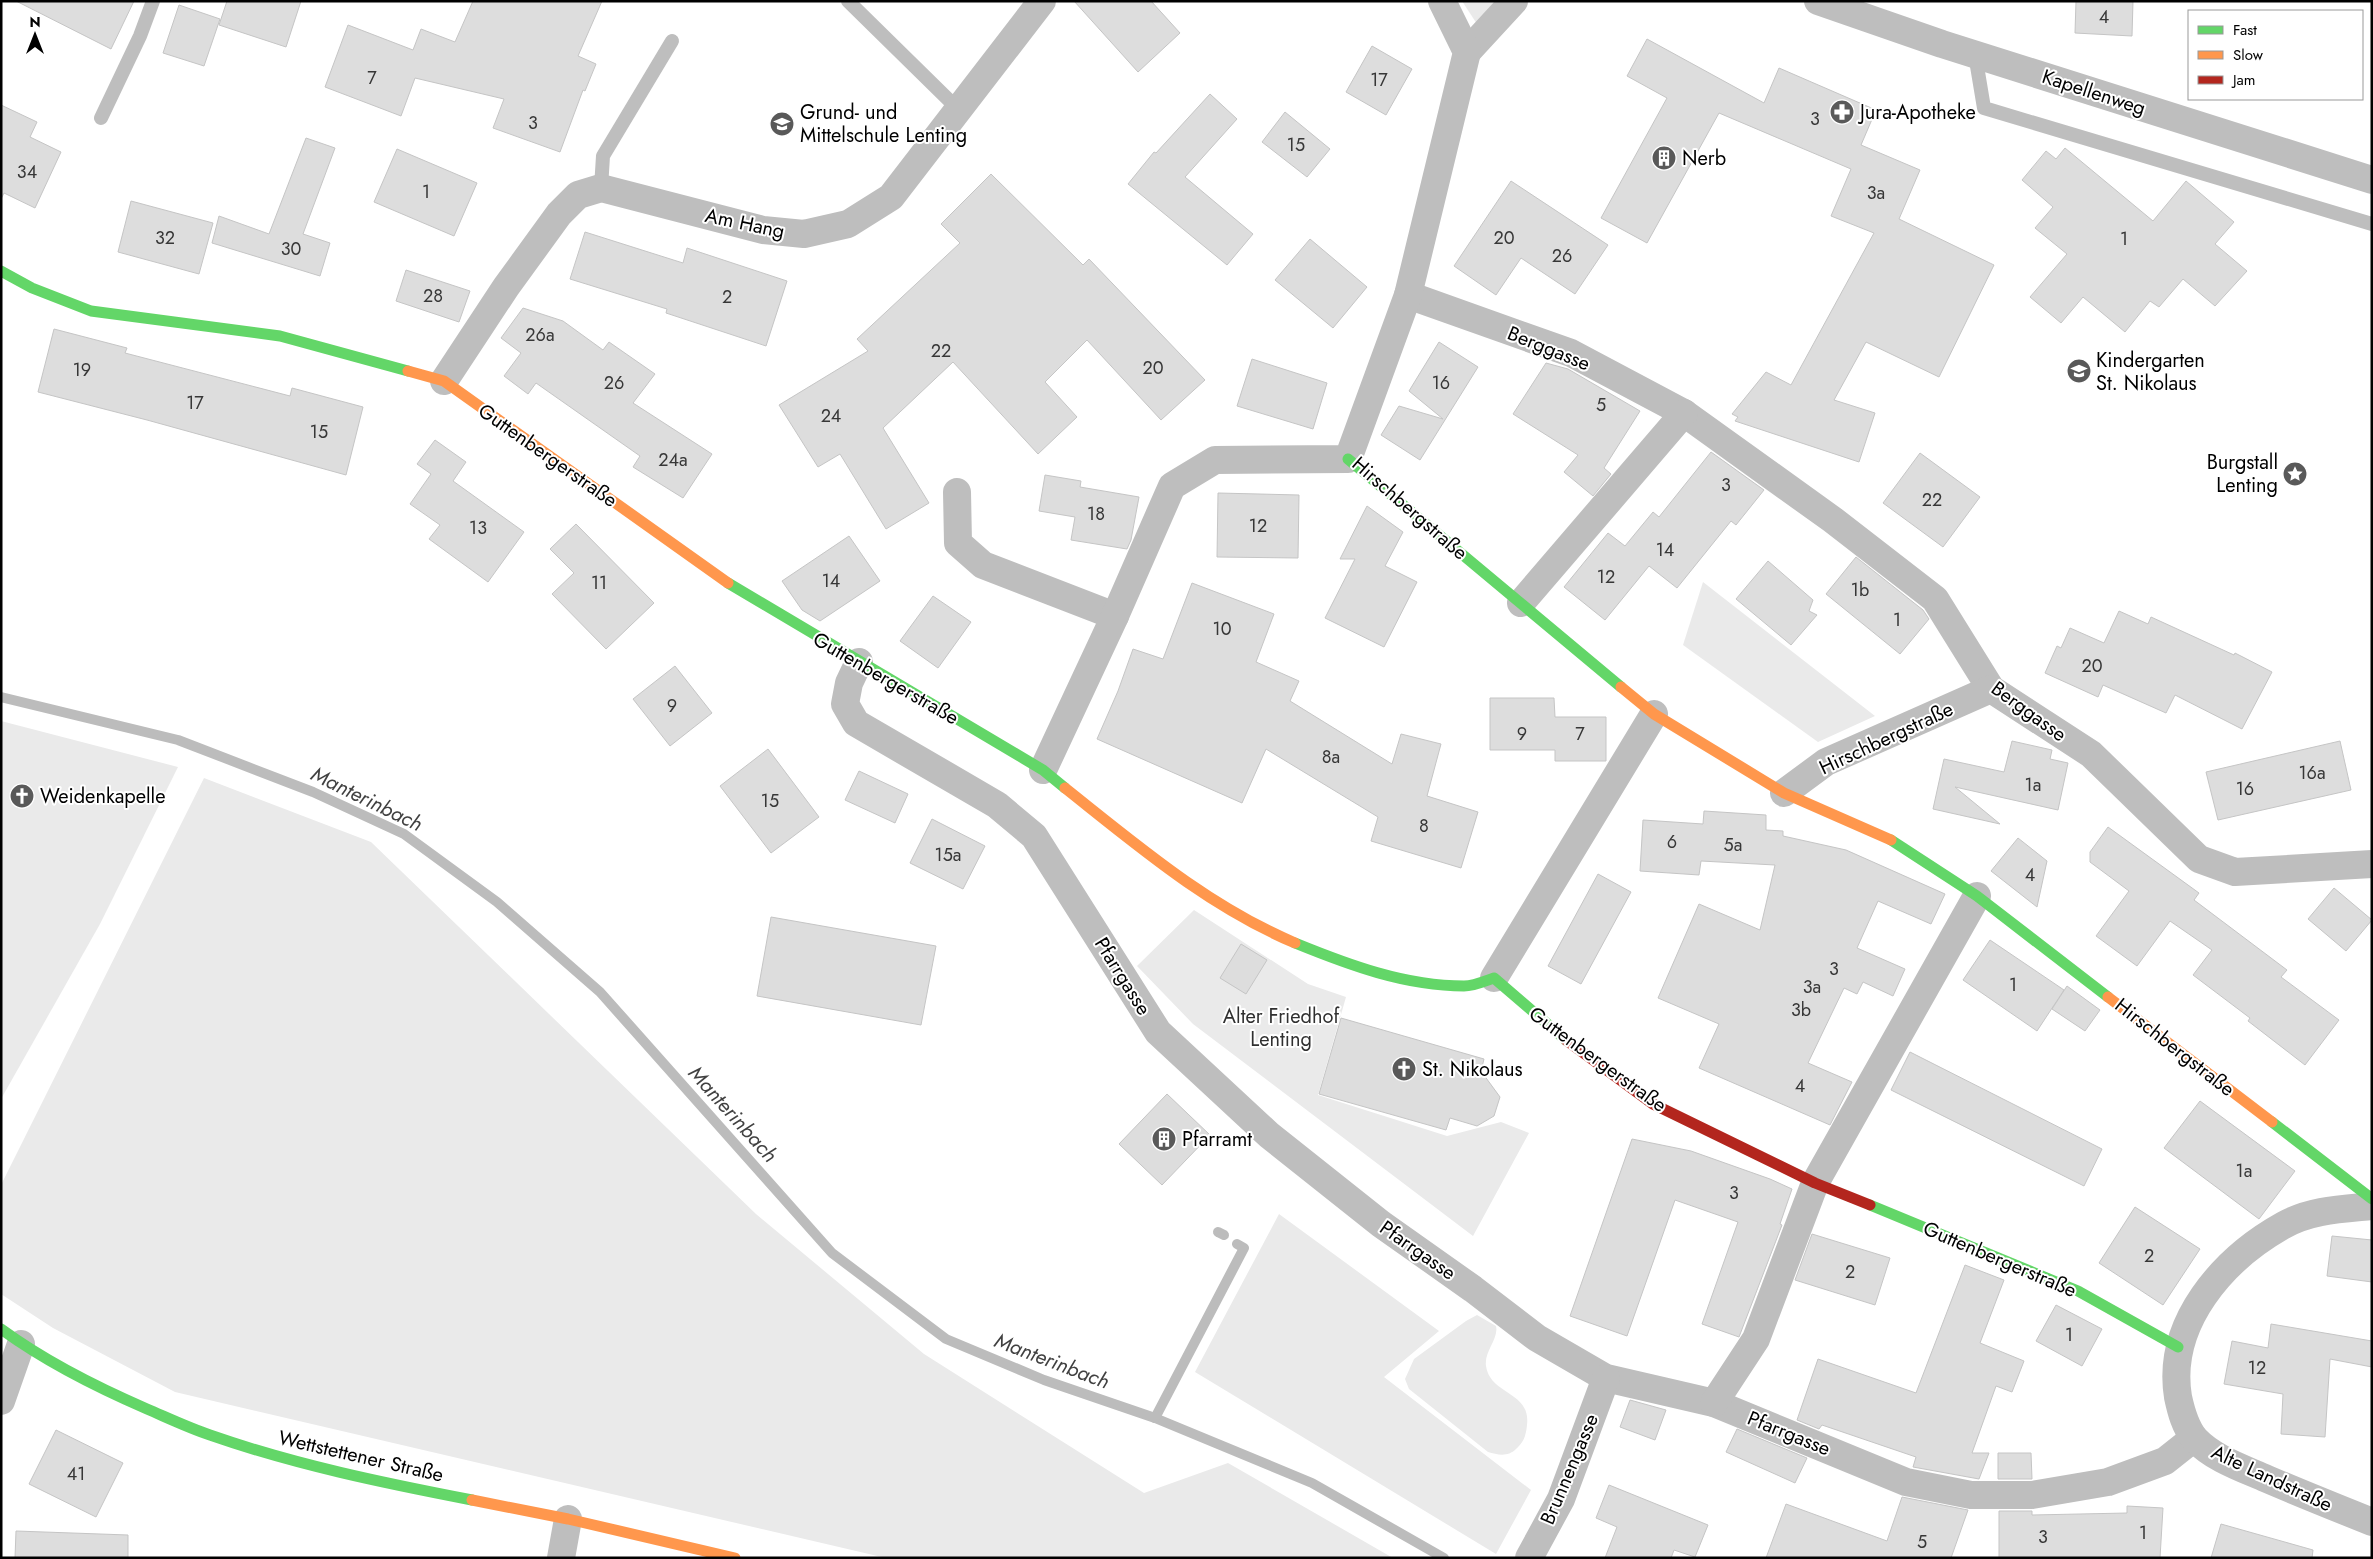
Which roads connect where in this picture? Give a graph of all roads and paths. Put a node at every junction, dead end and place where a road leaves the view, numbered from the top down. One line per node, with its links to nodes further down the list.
1 (154, 1): 11 (lane)
2 (848, 1): 10 (lane)
3 (1042, 1): 10 (street, Am Hang)
4 (1442, 1): 8 (street)
5 (1514, 1): 8 (street, Hirschbergstraße)
6 (1818, 1): 9 (street, Kapellenweg)
7 (672, 41): 13 (lane)
8 (1467, 52): 16 (street, Hirschbergstraße)
9 (1975, 54): 12 (street, Kapellenweg); 14 (lane)
10 (960, 111): 13 (street, Am Hang)
11 (101, 118)
12 (2372, 180)
13 (601, 188): 17 (street)
14 (2372, 224)
15 (1, 271): 17 (street, Guttenbergerstraße)
16 (1408, 295): 18 (street, Berggasse); 19 (street, Hirschbergstraße)
17 (444, 381): 23 (street, Guttenbergerstraße)
18 (1684, 413): 21 (street); 24 (street, Berggasse)
19 (1348, 459): 21 (street, Hirschbergstraße); 22 (street)
20 (957, 492): 22 (street)
21 (1521, 603): 25 (street, Hirschbergstraße)
22 (1115, 616): 26 (street)
23 (859, 662): 26 (street, Guttenbergerstraße); 36 (street, Pfarrgasse)
24 (1991, 690): 27 (street, Hirschbergstraße); 28 (street, Berggasse)
25 (1654, 714): 27 (street, Hirschbergstraße); 30 (street)
26 (1043, 770): 30 (street, Guttenbergerstraße)
27 (1784, 793): 29 (street, Hirschbergstraße)
28 (2372, 864)
29 (1978, 896): 31 (street); 32 (street, Hirschbergstraße)
30 (1494, 978): 31 (street, Guttenbergerstraße)
31 (1816, 1183): 35 (street, Guttenbergerstraße); 38 (street)
32 (2372, 1199)
33 (2372, 1206): 35 (street, Alte Landstraße)
34 (11, 1337): 37 (street); 40 (street, Wettstettener Straße)
35 (2178, 1347): 39 (street, Alte Landstraße)
36 (1606, 1378): 38 (street, Pfarrgasse); 44 (street, Brunnengasse)
37 (1, 1401)
38 (1714, 1403): 39 (street, Pfarrgasse)
39 (2194, 1438): 41 (street, Alte Landstraße)
40 (568, 1519): 42 (street); 43 (street, Wettstettener Straße)
41 (2372, 1522)
42 (561, 1558)
43 (735, 1558)
44 (1529, 1558)

